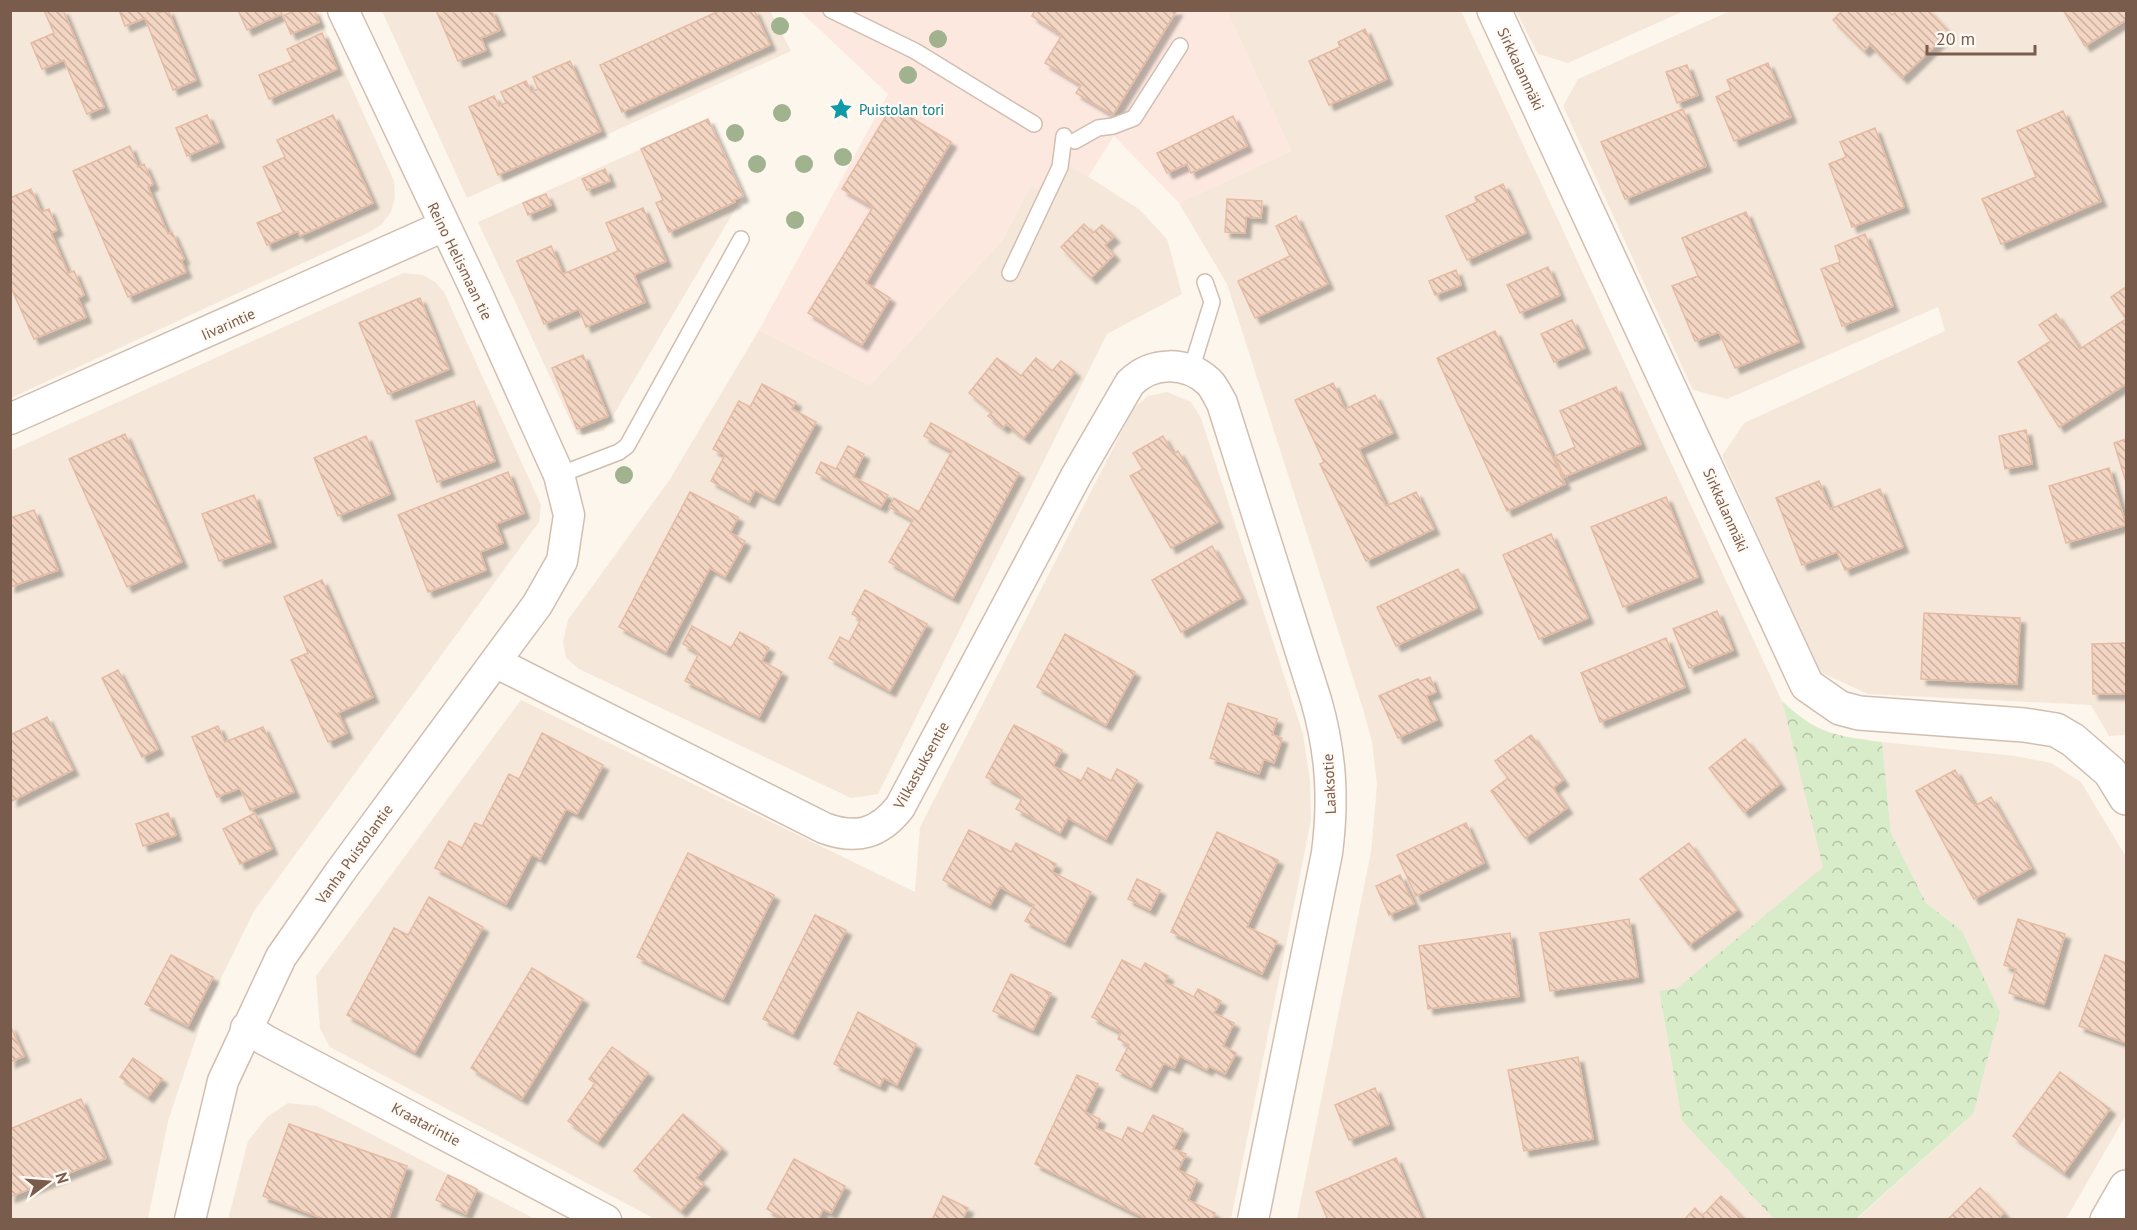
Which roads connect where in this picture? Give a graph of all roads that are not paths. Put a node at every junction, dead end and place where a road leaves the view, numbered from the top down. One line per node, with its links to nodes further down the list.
1 (343, 10): 6 (street, Reino Helismaan tie)
2 (831, 10): 5 (lane)
3 (1494, 10): 15 (street, Sirkkalanmäki)
4 (1180, 46): 8 (lane)
5 (1034, 124)
6 (444, 226): 11 (street, Iivarintie); 12 (street, Reino Helismaan tie)
7 (741, 239): 12 (lane)
8 (1010, 273)
9 (1205, 282): 10 (lane)
10 (1191, 370): 14 (street, Vilkastuksentie); 20 (street, Laaksotie)
11 (10, 420)
12 (559, 475): 13 (street, Reino Helismaan tie)
13 (569, 515): 14 (street, Vanha Puistolantie)
14 (495, 662): 16 (street, Vanha Puistolantie)
15 (2121, 780)
16 (246, 1028): 18 (street, Vanha Puistolantie); 19 (street, Kraatarintie)
17 (2127, 1187): 21 (street)
18 (190, 1220)
19 (606, 1220)
20 (1253, 1220)
21 (2107, 1220)

